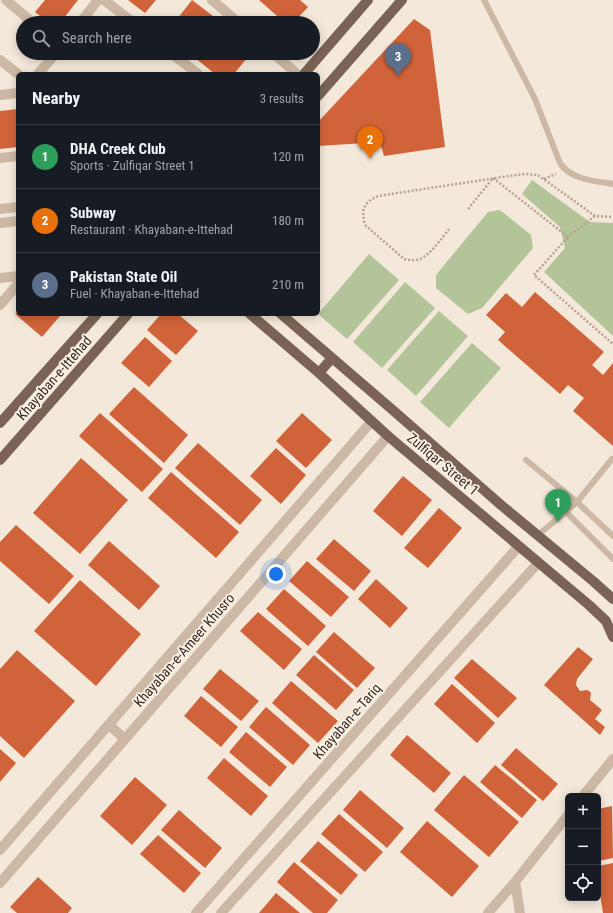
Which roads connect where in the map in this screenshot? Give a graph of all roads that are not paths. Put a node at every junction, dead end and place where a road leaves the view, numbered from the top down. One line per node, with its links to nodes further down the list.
1 (6, 0): 8 (street)
2 (98, 0): 9 (street)
3 (104, 0): 10 (street)
4 (212, 0): 11 (street)
5 (368, 0): 12 (main road)
6 (402, 0): 24 (main road)
7 (484, 0): 28 (lane)
8 (25, 16)
9 (85, 16)
10 (125, 16)
11 (231, 16)
12 (320, 56)
13 (0, 60): 18 (street)
14 (50, 60): 19 (street)
15 (180, 60): 20 (street)
16 (281, 60): 21 (street)
17 (316, 60): 22 (main road)
18 (16, 72)
19 (40, 72)
20 (193, 72)
21 (295, 72)
22 (306, 72)
23 (16, 93): 25 (street)
24 (320, 94)
25 (0, 95)
26 (16, 156): 27 (street)
27 (0, 158)
28 (613, 184)
29 (16, 207): 30 (street)
30 (0, 209)
31 (16, 221): 32 (street)
32 (0, 223)
33 (16, 276): 34 (street)
34 (0, 278)
35 (16, 286): 36 (street)
36 (0, 305)
37 (95, 316): 44 (main road, Khayaban-e-Ittehad)
38 (126, 316): 47 (main road, Khayaban-e-Ittehad)
39 (252, 316): 42 (main road, Zulfiqar Street 1)
40 (283, 316): 41 (main road, Zulfiqar Street 1)
41 (332, 358): 42 (main road); 51 (main road, Zulfiqar Street 1)
42 (319, 373): 43 (main road, Zulfiqar Street 1)
43 (372, 421): 45 (main road, Zulfiqar Street 1); 58 (street, Khayaban-e-Ameer Khusro)
44 (0, 423)
45 (388, 436): 53 (main road, Zulfiqar Street 1); 59 (street, Khayaban-e-Ameer Khusro)
46 (612, 459): 49 (lane)
47 (0, 460)
48 (526, 460): 49 (lane)
49 (577, 502): 50 (lane); 52 (lane)
50 (566, 512): 51 (lane); 54 (lane)
51 (538, 535): 56 (main road, Zulfiqar Street 1)
52 (613, 536)
53 (518, 547): 55 (main road, Zulfiqar Street 1); 66 (street, Khayaban-e-Tariq)
54 (613, 559)
55 (538, 563): 57 (main road, Zulfiqar Street 1); 67 (street)
56 (613, 599)
57 (613, 637)
58 (109, 725): 59 (street); 63 (street, Khayaban-e-Ameer Khusro)
59 (125, 739): 65 (street, Khayaban-e-Ameer Khusro)
60 (613, 759): 61 (street)
61 (585, 793)
62 (565, 819): 64 (street)
63 (0, 850)
64 (515, 882): 68 (street); 69 (street)
65 (0, 883)
66 (196, 913)
67 (221, 913)
68 (488, 913)
69 (520, 913)

